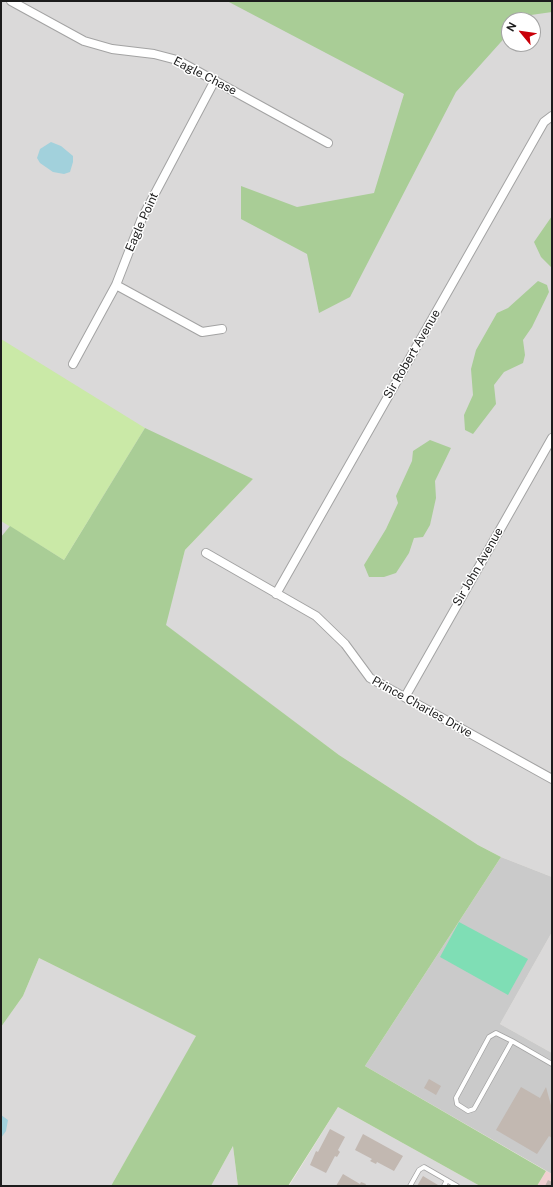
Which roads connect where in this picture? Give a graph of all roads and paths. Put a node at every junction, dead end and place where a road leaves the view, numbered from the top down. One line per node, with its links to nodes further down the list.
1 (11, 1): 2 (street, Eagle Chase)
2 (215, 80): 4 (street, Eagle Chase); 5 (street, Eagle Point)
3 (552, 116): 10 (street, Sir Robert Avenue)
4 (328, 143)
5 (116, 285): 6 (street); 7 (street, Eagle Point)
6 (222, 329)
7 (73, 364)
8 (552, 438): 11 (street, Sir John Avenue)
9 (206, 553): 10 (street, Prince Charles Drive)
10 (276, 594): 11 (street, Prince Charles Drive)
11 (405, 697): 12 (street, Prince Charles Drive)
12 (551, 776)
13 (512, 1041): 13 (lane); 14 (lane)
14 (552, 1064)
15 (447, 1180): 16 (lane); 17 (lane); 18 (lane)
16 (410, 1186)
17 (444, 1186)
18 (457, 1186)

